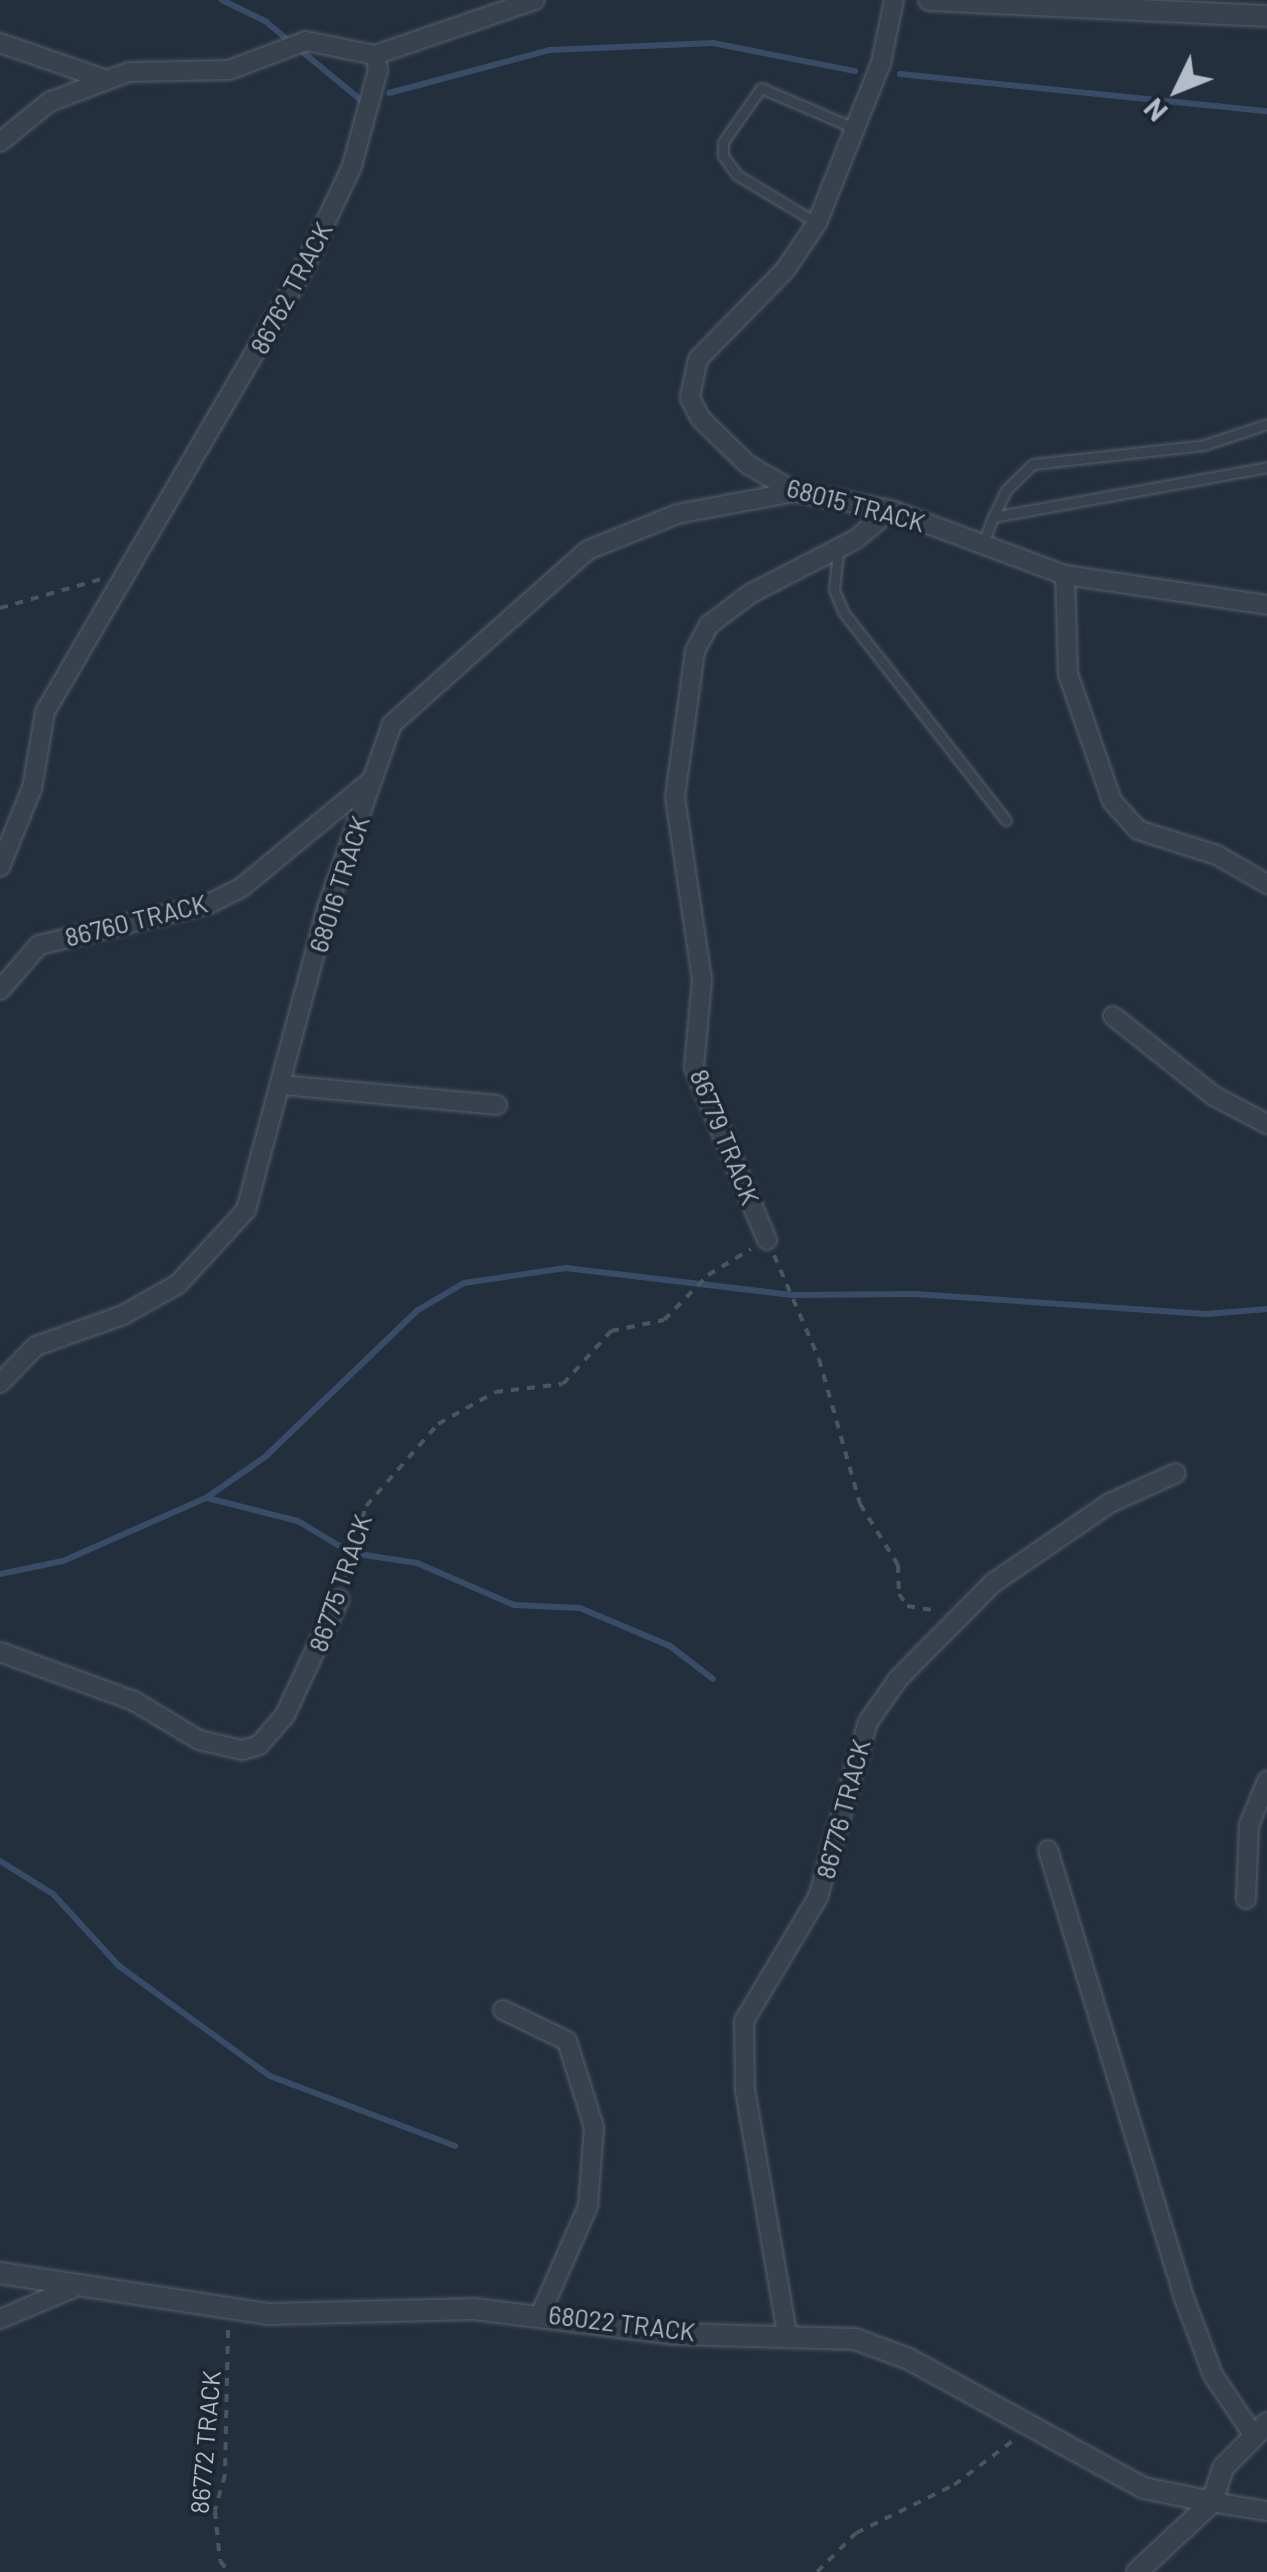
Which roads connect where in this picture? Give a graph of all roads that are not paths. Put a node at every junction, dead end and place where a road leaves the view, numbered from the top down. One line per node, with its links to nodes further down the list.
1 (535, 0): 7 (street)
2 (894, 0): 9 (street, 68015 TRACK)
3 (929, 0): 4 (street)
4 (1184, 7): 5 (street)
5 (1267, 16)
6 (0, 43): 8 (street)
7 (374, 55): 8 (street); 23 (street, 86762 TRACK)
8 (104, 78): 10 (street)
9 (858, 130): 11 (street, 68015 TRACK); 11 (lane)
10 (0, 142)
11 (818, 222): 14 (street, 68015 TRACK)
12 (1267, 424): 16 (lane)
13 (1267, 467): 16 (lane)
14 (795, 492): 15 (street, 68015 TRACK); 21 (street, 68016 TRACK)
15 (890, 510): 17 (street, 68015 TRACK); 18 (street, 86779 TRACK)
16 (993, 517): 17 (lane)
17 (982, 546): 19 (street, 68015 TRACK)
18 (839, 548): 22 (lane); 30 (street, 86779 TRACK)
19 (1065, 575): 20 (street, 68015 TRACK); 24 (street)
20 (1267, 604)
21 (373, 780): 25 (street, 86760 TRACK); 27 (street, 68016 TRACK)
22 (1006, 820)
23 (0, 868)
24 (1267, 884)
25 (0, 990)
26 (1113, 1016): 29 (street)
27 (283, 1085): 28 (street); 31 (street, 68016 TRACK)
28 (497, 1105)
29 (1267, 1124)
30 (767, 1240)
31 (0, 1382)
32 (1176, 1474): 43 (street, 86776 TRACK)
33 (338, 1599): 34 (street, 86775 TRACK)
34 (0, 1652)
35 (1267, 1782): 37 (street)
36 (1048, 1850): 44 (street)
37 (1246, 1899)
38 (503, 2010): 41 (street)
39 (0, 2273): 40 (street, 68022 TRACK)
40 (72, 2288): 41 (street, 68022 TRACK); 42 (street)
41 (541, 2313): 43 (street, 68022 TRACK)
42 (0, 2319)
43 (787, 2334): 45 (street, 68022 TRACK)
44 (1260, 2430): 45 (street)
45 (1212, 2502): 46 (street, 68022 TRACK); 47 (street)
46 (1267, 2511)
47 (1136, 2572)

